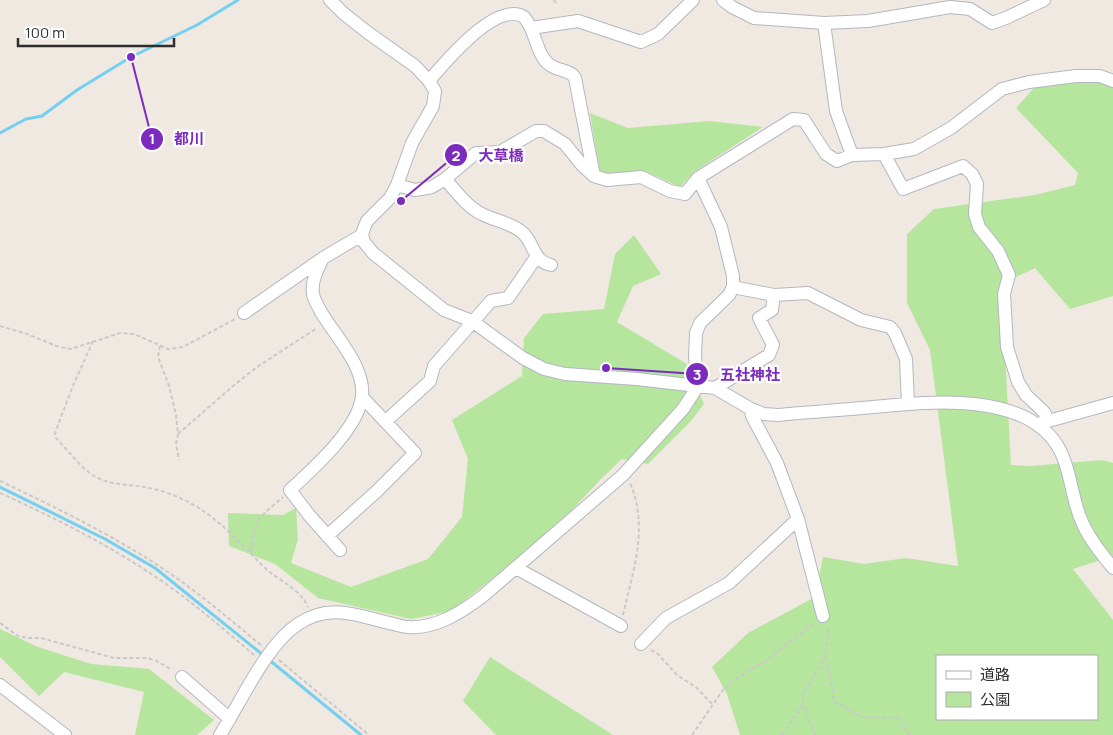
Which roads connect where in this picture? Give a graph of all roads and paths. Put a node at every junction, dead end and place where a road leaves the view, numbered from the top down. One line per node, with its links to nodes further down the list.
1 (330, 0): 7 (street)
2 (693, 0): 6 (street)
3 (723, 0): 5 (street)
4 (1044, 0): 5 (street)
5 (824, 23): 10 (street)
6 (531, 28): 7 (street); 11 (street)
7 (429, 80): 14 (street)
8 (1113, 81): 9 (street)
9 (884, 154): 10 (street); 34 (street)
10 (852, 156): 12 (street)
11 (594, 176): 12 (street); 13 (street)
12 (698, 178): 19 (street)
13 (445, 179): 14 (street); 16 (street)
14 (397, 185): 15 (street)
15 (362, 235): 17 (street); 23 (street)
16 (537, 256): 18 (street); 23 (street)
17 (324, 258): 21 (street); 22 (street)
18 (552, 265)
19 (733, 287): 20 (street); 27 (street)
20 (774, 295): 28 (street); 31 (street)
21 (244, 313): 26 (path)
22 (325, 319): 29 (street); 35 (path)
23 (472, 321): 27 (street); 33 (street)
24 (0, 326): 25 (path)
25 (93, 341): 26 (path); 44 (path)
26 (160, 346): 35 (path)
27 (698, 386): 28 (street); 37 (street)
28 (715, 388): 32 (street)
29 (362, 398): 33 (street); 39 (street)
30 (1113, 403): 34 (street)
31 (908, 404): 32 (street); 34 (street)
32 (751, 409): 41 (street)
33 (386, 421): 42 (street)
34 (1042, 422): 46 (street)
35 (178, 434): 36 (path)
36 (179, 460)
37 (624, 475): 45 (street); 50 (path)
38 (0, 481): 53 (path)
39 (290, 490): 42 (street); 44 (path)
40 (0, 493): 53 (path)
41 (798, 518): 48 (street); 51 (street)
42 (327, 536): 43 (street)
43 (340, 550)
44 (251, 552): 47 (path)
45 (516, 568): 47 (street); 50 (street)
46 (1113, 568)
47 (312, 616): 53 (street)
48 (823, 616): 52 (path); 56 (path)
49 (0, 623): 54 (path)
50 (621, 626)
51 (641, 644): 56 (path)
52 (825, 657): 57 (path); 65 (path)
53 (267, 658): 58 (street); 61 (path)
54 (182, 678): 58 (street)
55 (0, 685): 59 (street)
56 (712, 704): 62 (path)
57 (803, 704): 63 (path); 64 (path)
58 (230, 719): 60 (street)
59 (65, 735)
60 (220, 735)
61 (370, 735)
62 (692, 735)
63 (782, 735)
64 (815, 735)
65 (910, 735)

